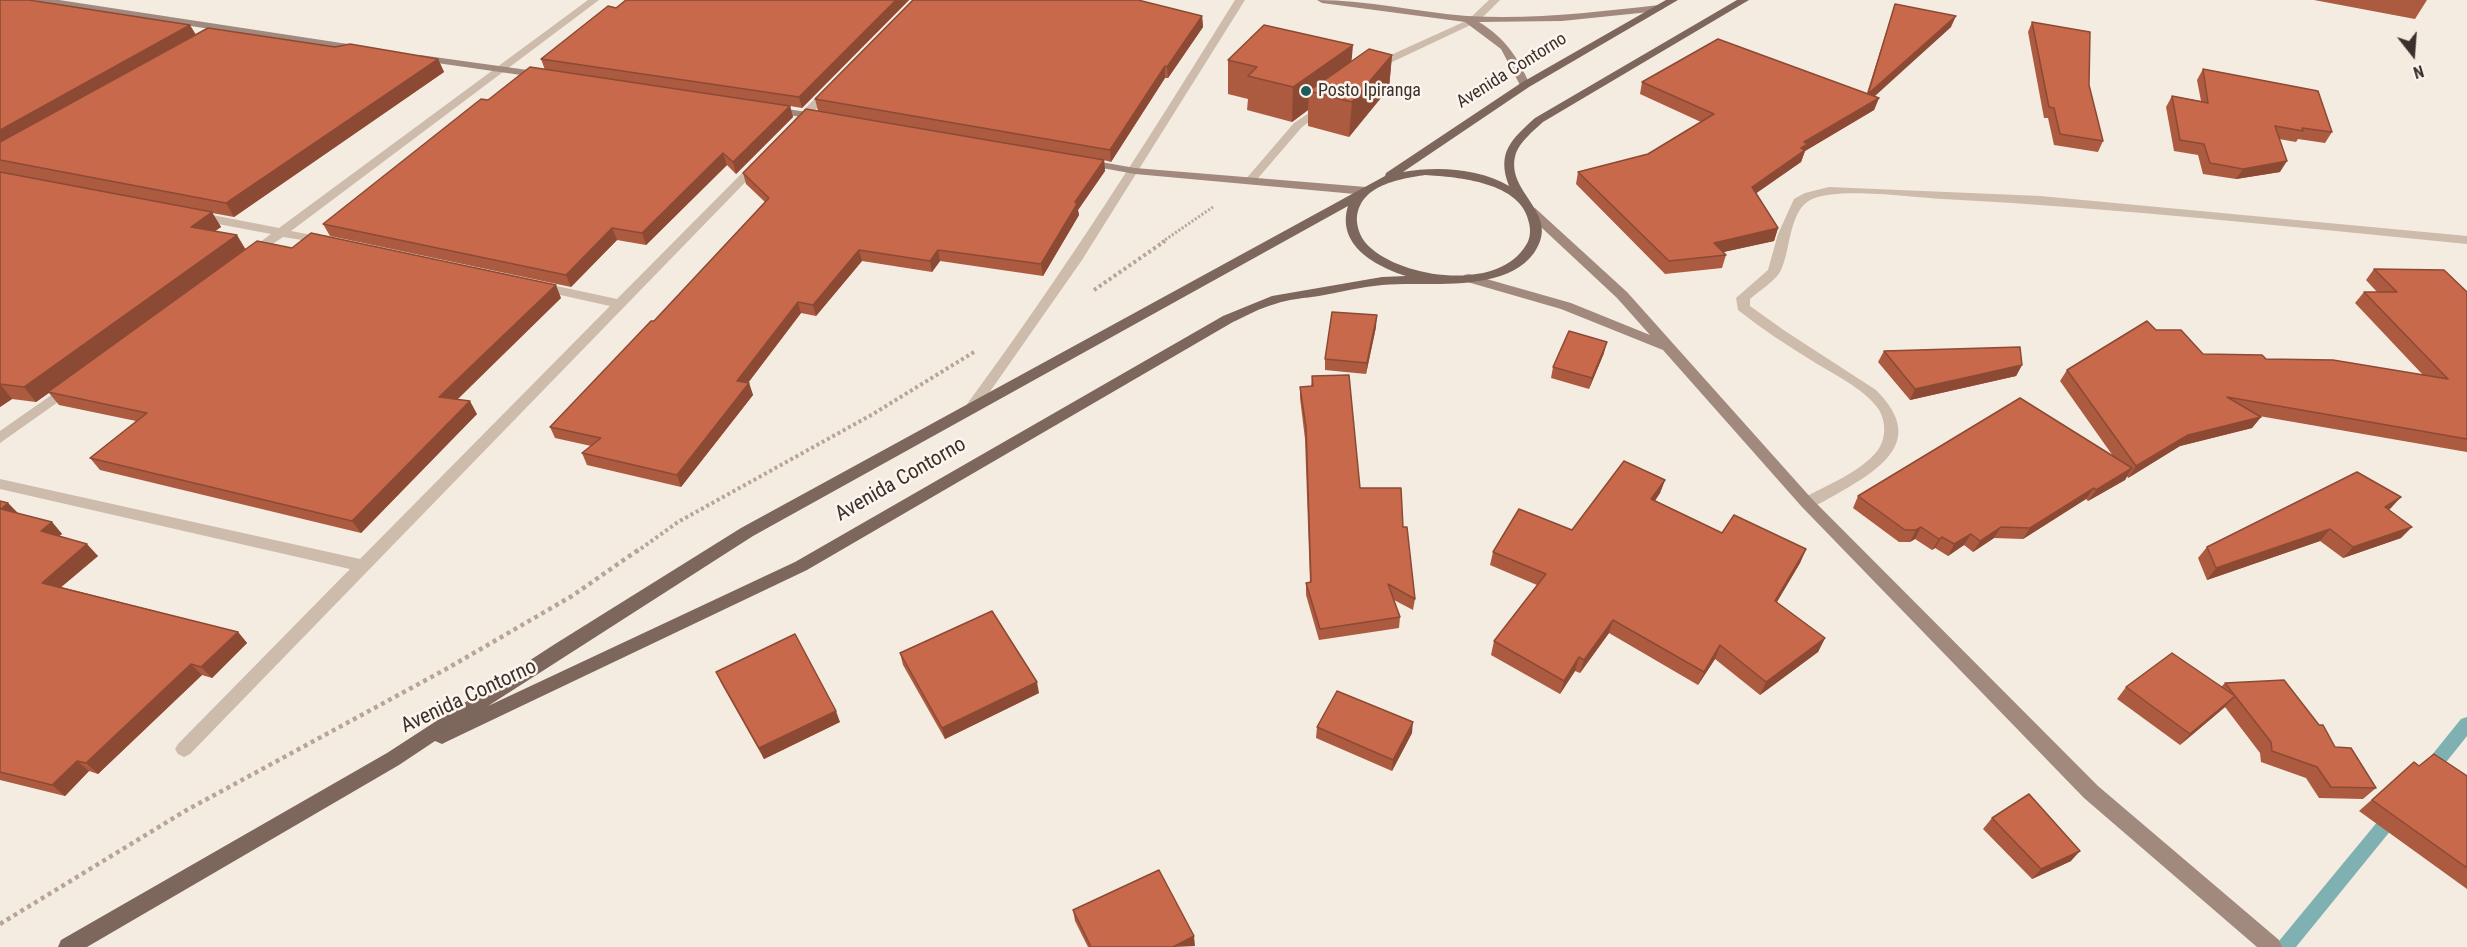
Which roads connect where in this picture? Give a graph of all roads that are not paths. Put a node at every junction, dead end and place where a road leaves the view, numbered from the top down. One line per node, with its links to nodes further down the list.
1 (40, 0): 10 (street)
2 (594, 0): 12 (street)
3 (1240, 0): 24 (street)
4 (1322, 0): 9 (street)
5 (1495, 0): 9 (street)
6 (1673, 0): 8 (main road, Avenida Contorno)
7 (1744, 0): 27 (main road)
8 (1659, 8): 9 (street); 16 (main road, Avenida Contorno)
9 (1471, 20): 13 (street); 16 (street)
10 (374, 51)
11 (409, 56): 12 (street)
12 (501, 69): 14 (street); 30 (street)
13 (1368, 74)
14 (548, 76)
15 (837, 82): 19 (street)
16 (1525, 86): 26 (main road, Avenida Contorno)
17 (1333, 100): 25 (street)
18 (758, 107): 19 (street)
19 (805, 114): 20 (street); 21 (street)
20 (828, 118)
21 (789, 131)
22 (765, 156): 37 (street)
23 (1076, 161): 24 (street)
24 (1136, 171): 25 (street); 40 (street)
25 (1249, 182): 26 (street)
26 (1371, 187): 27 (main road); 35 (main road); 40 (main road, Avenida Contorno)
27 (1521, 200): 28 (main road)
28 (1532, 211): 34 (main road); 38 (street)
29 (188, 214): 30 (street)
30 (282, 232): 32 (street); 33 (street)
31 (2467, 240): 43 (street)
32 (340, 245)
33 (244, 260)
34 (1469, 278): 35 (main road); 38 (street)
35 (1440, 279): 46 (main road, Avenida Contorno)
36 (527, 284): 37 (street)
37 (620, 304): 44 (street)
38 (1667, 347): 43 (street)
39 (85, 376): 41 (street)
40 (970, 410): 46 (main road, Avenida Contorno)
41 (0, 438)
42 (0, 484): 44 (street)
43 (1807, 503): 48 (street)
44 (364, 566): 45 (street)
45 (184, 750)
46 (393, 759): 47 (main road, Avenida Contorno)
47 (68, 947)
48 (2272, 947)

